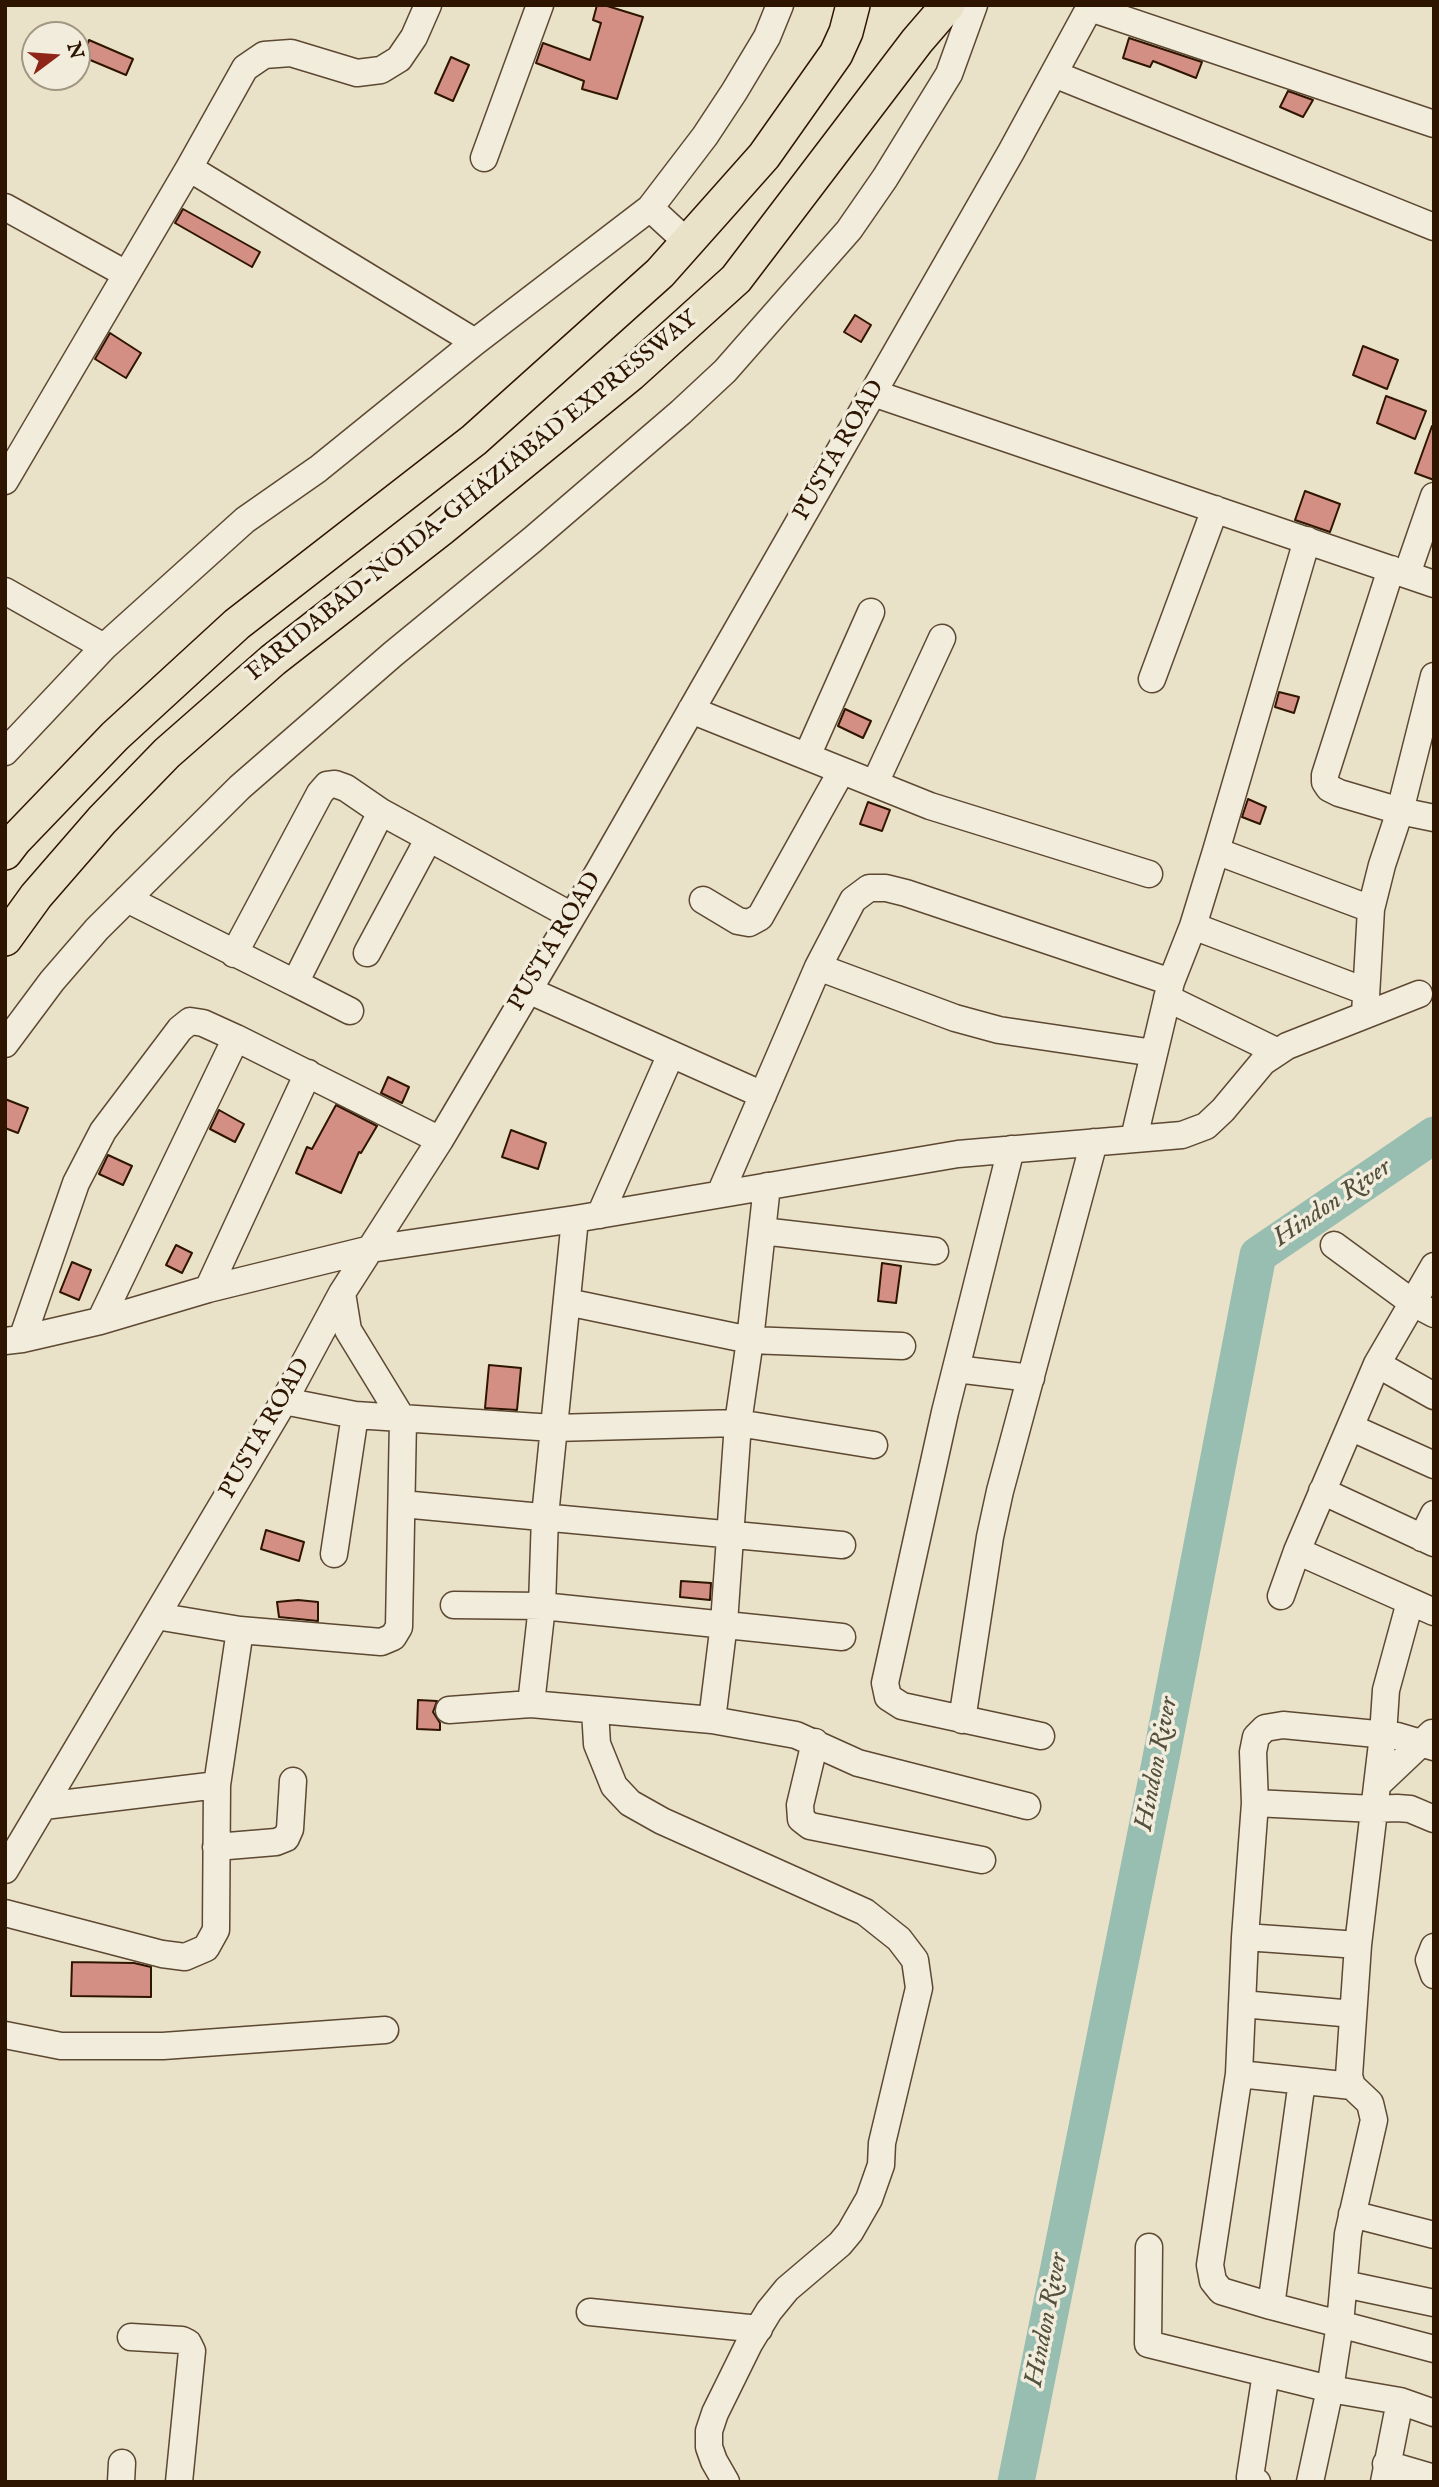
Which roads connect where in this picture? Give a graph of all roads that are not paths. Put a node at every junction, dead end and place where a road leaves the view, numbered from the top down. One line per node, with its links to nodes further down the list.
1 (428, 5): 11 (street)
2 (540, 5): 10 (street)
3 (780, 5): 13 (street)
4 (853, 5): 15 (main road, FARIDABAD-NOIDA-GHAZIABAD EXPRESSWAY)
5 (947, 5): 48 (main road, FARIDABAD-NOIDA-GHAZIABAD EXPRESSWAY)
6 (974, 5): 43 (street)
7 (1091, 7): 8 (street, PUSTA ROAD); 9 (street)
8 (1054, 75): 14 (street); 18 (street, PUSTA ROAD)
9 (1434, 124)
10 (484, 158)
11 (189, 169): 16 (street); 17 (street)
12 (5, 207): 16 (street)
13 (650, 208): 15 (street); 17 (street)
14 (1434, 227)
15 (687, 242): 41 (main road, FARIDABAD-NOIDA-GHAZIABAD EXPRESSWAY)
16 (126, 274): 19 (street)
17 (475, 342): 28 (street)
18 (873, 393): 21 (street); 31 (street, PUSTA ROAD)
19 (5, 481)
20 (1434, 496): 23 (street)
21 (1215, 509): 22 (street); 30 (street)
22 (1307, 540): 23 (street); 40 (street)
23 (1399, 572): 24 (street); 36 (street)
24 (1434, 584)
25 (5, 590): 28 (street)
26 (871, 612): 33 (street)
27 (942, 638): 35 (street)
28 (104, 647): 32 (street)
29 (1434, 676): 36 (street)
30 (1152, 679)
31 (691, 710): 33 (street); 46 (street, PUSTA ROAD)
32 (5, 752)
33 (807, 756): 34 (street)
34 (841, 772): 35 (street); 44 (street)
35 (874, 783): 42 (street)
36 (1400, 811): 38 (street); 45 (street)
37 (381, 812): 39 (street); 50 (street); 52 (street)
38 (1434, 818)
39 (429, 838): 46 (street); 49 (street)
40 (1216, 851): 45 (street); 47 (street)
41 (5, 853)
42 (1149, 874)
43 (127, 899): 50 (street); 59 (street)
44 (703, 900)
45 (1371, 909): 56 (street)
46 (572, 916): 53 (street, PUSTA ROAD)
47 (1193, 926): 54 (street); 56 (street)
48 (5, 939)
49 (367, 953)
50 (234, 954): 52 (street)
51 (818, 967): 54 (street); 61 (street); 64 (street)
52 (295, 983): 57 (street)
53 (528, 989): 62 (street); 66 (street, PUSTA ROAD)
54 (1169, 990): 60 (street); 61 (street)
55 (1419, 995): 56 (street)
56 (1365, 1002): 60 (street)
57 (351, 1012)
58 (236, 1038): 63 (street); 81 (street); 82 (street)
59 (5, 1044)
60 (1278, 1052): 65 (street)
61 (1154, 1053): 65 (street)
62 (671, 1054): 64 (street); 71 (street)
63 (307, 1073): 66 (street); 77 (street)
64 (763, 1095): 70 (street)
65 (1134, 1138): 67 (street)
66 (440, 1140): 74 (street, PUSTA ROAD)
67 (1094, 1142): 68 (street); 87 (street)
68 (1011, 1149): 69 (street); 86 (street)
69 (767, 1186): 70 (street); 72 (street)
70 (720, 1194): 71 (street)
71 (587, 1217): 74 (street); 79 (street)
72 (762, 1231): 75 (street); 83 (street)
73 (1334, 1245): 80 (street)
74 (371, 1249): 77 (street); 78 (street, PUSTA ROAD)
75 (935, 1251)
76 (1434, 1266): 80 (street)
77 (208, 1289): 81 (street)
78 (342, 1293): 89 (street, PUSTA ROAD); 91 (street)
79 (567, 1302): 83 (street); 94 (street)
80 (1423, 1309): 85 (street)
81 (100, 1321): 82 (street)
82 (14, 1340)
83 (750, 1340): 84 (street); 92 (street)
84 (902, 1346)
85 (1377, 1364): 88 (street); 93 (street)
86 (956, 1369): 87 (street); 118 (street)
87 (1031, 1378): 118 (street)
88 (1434, 1396)
89 (284, 1401): 90 (street); 110 (street, PUSTA ROAD)
90 (355, 1415): 91 (street); 105 (street)
91 (403, 1420): 94 (street); 98 (street)
92 (738, 1423): 94 (street); 95 (street); 101 (street)
93 (1350, 1427): 96 (street); 97 (street)
94 (554, 1428): 100 (street)
95 (874, 1445)
96 (1434, 1465)
97 (1322, 1491): 102 (street); 104 (street)
98 (402, 1504): 100 (street); 112 (street)
99 (1434, 1514): 102 (street)
100 (545, 1516): 101 (street); 108 (street)
101 (729, 1534): 103 (street); 111 (street)
102 (1428, 1540)
103 (842, 1545)
104 (1297, 1551): 106 (street); 109 (street)
105 (334, 1554)
106 (1281, 1596)
107 (454, 1605): 108 (street)
108 (542, 1606): 111 (street); 114 (street)
109 (1422, 1607): 119 (street)
110 (156, 1616): 112 (street); 127 (street, PUSTA ROAD)
111 (724, 1623): 113 (street); 117 (street)
112 (240, 1630): 124 (street)
113 (842, 1637)
114 (531, 1704): 115 (street); 116 (street)
115 (449, 1710)
116 (595, 1710): 117 (street); 154 (street)
117 (712, 1720): 122 (street)
118 (962, 1720): 120 (street)
119 (1383, 1735): 121 (street); 125 (street); 126 (street)
120 (1041, 1736)
121 (1430, 1740): 125 (street)
122 (816, 1742): 128 (street); 132 (street)
123 (293, 1782): 131 (street)
124 (217, 1785): 127 (street); 131 (street)
125 (1375, 1797): 126 (street); 129 (street); 136 (street)
126 (1255, 1803): 135 (street)
127 (44, 1806): 130 (street, PUSTA ROAD)
128 (1027, 1806)
129 (1434, 1819)
130 (16, 1842): 133 (street, PUSTA ROAD)
131 (216, 1847): 134 (street)
132 (982, 1860)
133 (5, 1870)
134 (5, 1913)
135 (1245, 1937): 136 (street); 139 (street)
136 (1358, 1945): 140 (street)
137 (1434, 1947): 138 (street)
138 (1434, 1975)
139 (1242, 2004): 140 (street); 143 (street)
140 (1353, 2014): 145 (street)
141 (386, 2029): 142 (street)
142 (5, 2035)
143 (1239, 2074): 144 (street); 151 (street)
144 (1302, 2081): 145 (street); 151 (street)
145 (1352, 2086): 146 (street)
146 (1352, 2214): 147 (street); 149 (street)
147 (1434, 2235)
148 (1149, 2246): 157 (street)
149 (1344, 2284): 150 (street); 153 (street)
150 (1434, 2303)
151 (1271, 2306): 153 (street)
152 (590, 2312): 154 (street)
153 (1340, 2324): 156 (street); 158 (street)
154 (759, 2329): 164 (street)
155 (131, 2337): 163 (street)
156 (1434, 2349)
157 (1266, 2373): 158 (street); 165 (street)
158 (1330, 2389): 159 (street); 166 (street)
159 (1400, 2401): 160 (street); 161 (street)
160 (1434, 2413)
161 (1385, 2473): 162 (street)
162 (1434, 2478)
163 (179, 2482)
164 (726, 2482)
165 (1257, 2482)
166 (1310, 2482)

